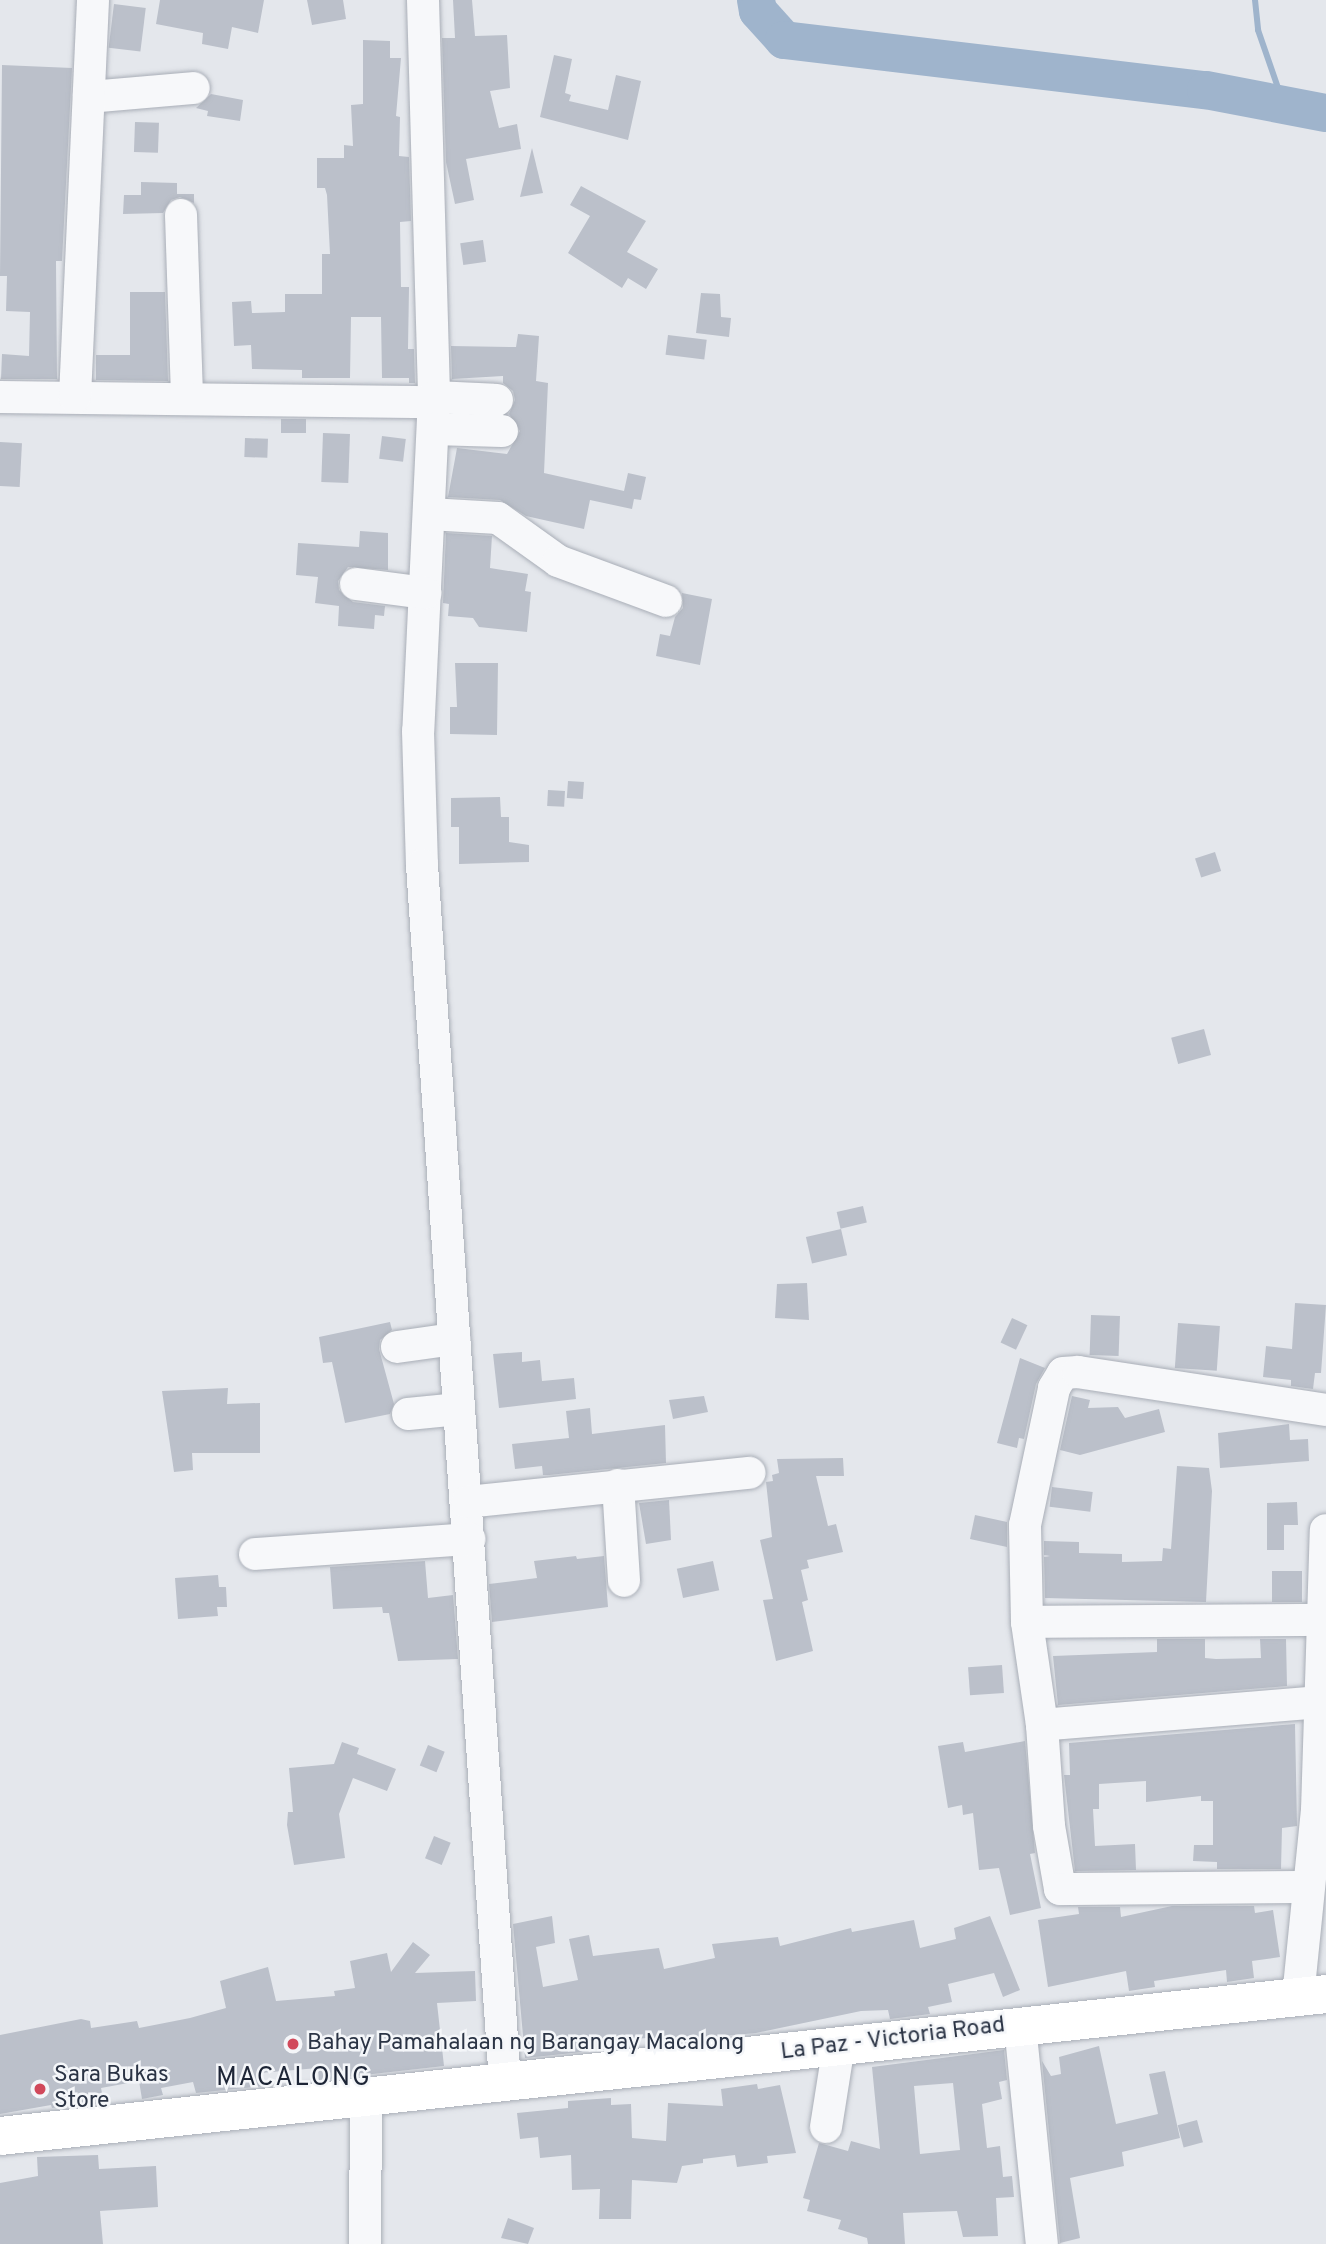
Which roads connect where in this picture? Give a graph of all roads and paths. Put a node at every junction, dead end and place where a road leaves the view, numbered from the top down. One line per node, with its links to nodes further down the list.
1 (93, 0): 4 (street)
2 (423, 0): 9 (street)
3 (194, 88): 4 (street)
4 (89, 97): 7 (street)
5 (181, 215): 8 (street)
6 (0, 397): 7 (street)
7 (75, 397): 8 (street)
8 (187, 399): 9 (street)
9 (434, 409): 10 (street); 11 (street)
10 (499, 416)
11 (429, 514): 13 (street); 14 (street)
12 (356, 584): 13 (street)
13 (425, 593): 15 (street)
14 (666, 601)
15 (454, 1339): 16 (street); 17 (street)
16 (397, 1346)
17 (460, 1409): 19 (street); 22 (street)
18 (1326, 1410): 28 (street)
19 (408, 1414)
20 (750, 1473): 21 (street)
21 (618, 1485): 22 (street); 26 (street)
22 (467, 1502): 24 (street)
23 (1326, 1530): 27 (street)
24 (469, 1539): 25 (street); 35 (street)
25 (255, 1554)
26 (624, 1581)
27 (1321, 1620): 28 (street); 29 (street)
28 (1027, 1622): 30 (street)
29 (1320, 1702): 30 (street); 31 (street)
30 (1042, 1725): 31 (street)
31 (1308, 1887): 32 (street)
32 (1312, 1995): 33 (main road, La Paz - Victoria Road)
33 (1020, 2025): 34 (main road, La Paz - Victoria Road); 40 (street)
34 (839, 2045): 35 (main road, La Paz - Victoria Road); 37 (street)
35 (505, 2082): 36 (main road, La Paz - Victoria Road)
36 (366, 2098): 38 (main road, La Paz - Victoria Road); 39 (street)
37 (825, 2127)
38 (0, 2136)
39 (365, 2244)
40 (1042, 2244)

